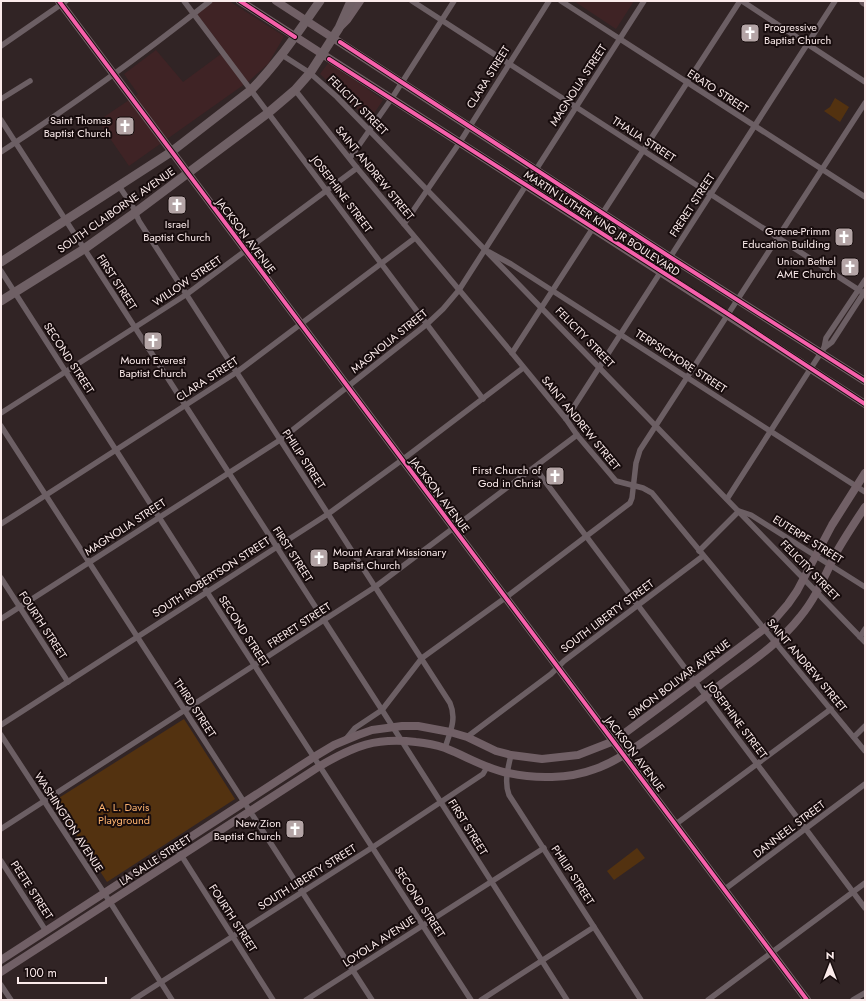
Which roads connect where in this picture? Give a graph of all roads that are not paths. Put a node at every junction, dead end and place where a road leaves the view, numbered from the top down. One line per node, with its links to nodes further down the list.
1 (184, 1): 16 (street, JOSEPHINE STREET)
2 (210, 1): 16 (street)
3 (240, 1): 20 (street, MARTIN LUTHER KING JR BOULEVARD)
4 (276, 1): 18 (street, MARTIN LUTHER KING JR BOULEVARD)
5 (319, 1): 18 (main road, SOUTH CLAIBORNE AVENUE)
6 (351, 1): 19 (main road, SOUTH CLAIBORNE AVENUE)
7 (360, 1): 19 (street, SOUTH CLAIBORNE AVENUE)
8 (412, 1): 17 (street, THALIA STREET)
9 (454, 1): 17 (street)
10 (549, 1): 27 (street, CLARA STREET)
11 (561, 1): 22 (street, ERATO STREET)
12 (644, 1): 22 (street, MAGNOLIA STREET)
13 (741, 1): 23 (street); 33 (street)
14 (834, 1): 23 (street, FRERET STREET)
15 (62, 2): 24 (street); 29 (street, JACKSON AVENUE)
16 (194, 14): 29 (street); 34 (street, JOSEPHINE STREET)
17 (441, 20): 27 (street, THALIA STREET); 32 (street)
18 (307, 21): 20 (main road, SOUTH CLAIBORNE AVENUE); 21 (street, MARTIN LUTHER KING JR BOULEVARD)
19 (339, 28): 21 (main road, SOUTH CLAIBORNE AVENUE)
20 (295, 37): 25 (street, MARTIN LUTHER KING JR BOULEVARD); 26 (main road, SOUTH CLAIBORNE AVENUE)
21 (333, 37): 25 (main road, SOUTH CLAIBORNE AVENUE); 32 (street, MARTIN LUTHER KING JR BOULEVARD)
22 (620, 39): 33 (street, ERATO STREET); 39 (street, MAGNOLIA STREET)
23 (807, 44): 31 (street); 43 (street, FRERET STREET)
24 (1, 46)
25 (322, 54): 28 (main road, SOUTH CLAIBORNE AVENUE); 36 (street, MARTIN LUTHER KING JR BOULEVARD)
26 (282, 55): 28 (street, FELICITY STREET); 34 (main road, SOUTH CLAIBORNE AVENUE)
27 (509, 64): 39 (street, THALIA STREET); 42 (street, CLARA STREET)
28 (310, 73): 35 (main road, SOUTH CLAIBORNE AVENUE); 44 (street, FELICITY STREET)
29 (113, 75): 45 (street); 49 (street, JACKSON AVENUE)
30 (30, 81): 37 (street)
31 (865, 82)
32 (401, 83): 36 (street); 42 (street, MARTIN LUTHER KING JR BOULEVARD)
33 (687, 83): 43 (street, ERATO STREET); 47 (street)
34 (251, 90): 40 (street, JOSEPHINE STREET); 49 (main road, SOUTH CLAIBORNE AVENUE)
35 (295, 90): 40 (main road, SOUTH CLAIBORNE AVENUE); 50 (street, SAINT ANDREW STREET)
36 (392, 98): 44 (street); 46 (street, MARTIN LUTHER KING JR BOULEVARD)
37 (1, 99)
38 (865, 103): 53 (street)
39 (576, 107): 47 (street, THALIA STREET); 52 (street, MAGNOLIA STREET)
40 (268, 113): 54 (main road, SOUTH CLAIBORNE AVENUE); 57 (street, JOSEPHINE STREET)
41 (1, 120): 45 (street, FIRST STREET)
42 (470, 126): 46 (street, CLARA STREET); 52 (street, MARTIN LUTHER KING JR BOULEVARD)
43 (754, 126): 53 (street, ERATO STREET); 59 (street, FRERET STREET)
44 (370, 130): 50 (street); 58 (street, FELICITY STREET)
45 (16, 142): 48 (street); 63 (street, FIRST STREET)
46 (460, 142): 55 (street, MARTIN LUTHER KING JR BOULEVARD); 58 (street, CLARA STREET)
47 (644, 151): 59 (street, THALIA STREET); 62 (street)
48 (1, 152)
49 (171, 152): 54 (street, JACKSON AVENUE); 56 (main road, SOUTH CLAIBORNE AVENUE)
50 (350, 158): 51 (street, SAINT ANDREW STREET)
51 (357, 168): 57 (street, WILLOW STREET); 64 (street, SAINT ANDREW STREET)
52 (536, 169): 55 (street, MAGNOLIA STREET); 62 (street, MARTIN LUTHER KING JR BOULEVARD)
53 (822, 169): 60 (street, ERATO STREET); 67 (street)
54 (188, 174): 61 (main road, SOUTH CLAIBORNE AVENUE); 70 (street, JACKSON AVENUE)
55 (526, 184): 65 (street, MARTIN LUTHER KING JR BOULEVARD); 69 (street, MAGNOLIA STREET)
56 (119, 186): 61 (street, PHILIP STREET); 63 (main road, SOUTH CLAIBORNE AVENUE)
57 (327, 191): 70 (street, WILLOW STREET); 73 (street, JOSEPHINE STREET)
58 (427, 191): 64 (street, CLARA STREET); 69 (street, FELICITY STREET)
59 (710, 194): 67 (street, THALIA STREET); 71 (street, FRERET STREET)
60 (865, 197)
61 (136, 212): 68 (main road, SOUTH CLAIBORNE AVENUE); 82 (street, PHILIP STREET)
62 (603, 212): 65 (street); 71 (street, MARTIN LUTHER KING JR BOULEVARD)
63 (66, 220): 68 (street, FIRST STREET); 72 (main road, SOUTH CLAIBORNE AVENUE)
64 (404, 224): 66 (street, SAINT ANDREW STREET)
65 (593, 228): 75 (street, MARTIN LUTHER KING JR BOULEVARD); 79 (street)
66 (415, 238): 73 (street, CLARA STREET); 78 (street, SAINT ANDREW STREET)
67 (778, 238): 77 (street, THALIA STREET); 83 (street)
68 (84, 249): 80 (main road, SOUTH CLAIBORNE AVENUE); 89 (street, FIRST STREET)
69 (484, 250): 78 (street, MAGNOLIA STREET); 79 (street, TERPSICHORE STREET); 85 (street, FELICITY STREET)
70 (246, 251): 82 (street, WILLOW STREET); 87 (street, JACKSON AVENUE)
71 (670, 257): 75 (street, FRERET STREET); 83 (street, MARTIN LUTHER KING JR BOULEVARD)
72 (1, 262)
73 (381, 264): 87 (street, CLARA STREET); 88 (street, JOSEPHINE STREET)
74 (1, 271): 80 (street, SECOND STREET)
75 (661, 271): 86 (street, MARTIN LUTHER KING JR BOULEVARD); 90 (street, FRERET STREET)
76 (865, 280): 77 (street)
77 (859, 289): 81 (street, THALIA STREET); 91 (street)
78 (458, 290): 88 (street, MAGNOLIA STREET); 92 (street, SAINT ANDREW STREET)
79 (553, 291): 85 (street); 90 (street, TERPSICHORE STREET)
80 (15, 292): 84 (main road, SOUTH CLAIBORNE AVENUE); 96 (street, SECOND STREET)
81 (865, 293): 91 (street)
82 (187, 294): 89 (street, WILLOW STREET); 97 (street, PHILIP STREET)
83 (738, 299): 86 (street); 91 (street, MARTIN LUTHER KING JR BOULEVARD)
84 (1, 301)
85 (542, 307): 92 (street); 93 (street, FELICITY STREET)
86 (728, 314): 95 (street, MARTIN LUTHER KING JR BOULEVARD); 98 (street)
87 (300, 324): 97 (street, CLARA STREET); 100 (street, JACKSON AVENUE)
88 (428, 324): 100 (street, MAGNOLIA STREET); 101 (street, JOSEPHINE STREET)
89 (134, 328): 96 (street, WILLOW STREET); 103 (street, FIRST STREET)
90 (621, 334): 93 (street, FRERET STREET); 98 (street, TERPSICHORE STREET)
91 (822, 350): 95 (street); 99 (street, MARTIN LUTHER KING JR BOULEVARD)
92 (512, 353): 94 (street, SAINT ANDREW STREET)
93 (599, 367): 105 (street, FRERET STREET); 107 (street, FELICITY STREET)
94 (523, 368): 101 (street, SOUTH ROBERTSON STREET); 105 (street, SAINT ANDREW STREET)
95 (811, 368): 102 (street, MARTIN LUTHER KING JR BOULEVARD); 108 (street)
96 (66, 371): 104 (street, WILLOW STREET); 111 (street, SECOND STREET)
97 (237, 372): 103 (street, CLARA STREET); 110 (street, PHILIP STREET)
98 (687, 377): 107 (street); 108 (street, TERPSICHORE STREET)
99 (865, 381)
100 (348, 387): 110 (street, MAGNOLIA STREET); 112 (street, JACKSON AVENUE)
101 (483, 399): 112 (street, SOUTH ROBERTSON STREET)
102 (865, 404)
103 (184, 405): 111 (street, CLARA STREET); 114 (street, FIRST STREET)
104 (1, 413)
105 (566, 419): 109 (street, SAINT ANDREW STREET)
106 (1, 426): 119 (street, THIRD STREET)
107 (656, 426): 116 (street); 120 (street, FELICITY STREET)
108 (771, 431): 117 (street, TERPSICHORE STREET); 120 (street)
109 (577, 435): 113 (street, FRERET STREET); 116 (street, SAINT ANDREW STREET)
110 (280, 440): 114 (street, MAGNOLIA STREET); 123 (street, PHILIP STREET)
111 (115, 450): 119 (street, CLARA STREET); 124 (street, SECOND STREET)
112 (402, 460): 123 (street, SOUTH ROBERTSON STREET); 126 (street, JACKSON AVENUE)
113 (535, 468): 126 (street, FRERET STREET); 127 (street, JOSEPHINE STREET)
114 (228, 473): 124 (street, MAGNOLIA STREET); 128 (street, FIRST STREET)
115 (865, 473): 117 (street, SIMON BOLIVAR AVENUE)
116 (634, 486): 127 (street); 129 (street, SAINT ANDREW STREET)
117 (856, 486): 118 (street, TERPSICHORE STREET); 131 (street, SIMON BOLIVAR AVENUE)
118 (865, 492)
119 (46, 495): 125 (street, CLARA STREET); 132 (street, THIRD STREET)
120 (727, 499): 122 (street, FELICITY STREET)
121 (865, 507): 133 (street)
122 (739, 511): 129 (street); 131 (street, EUTERPE STREET); 135 (street, FELICITY STREET)
123 (328, 514): 128 (street, SOUTH ROBERTSON STREET); 136 (street, PHILIP STREET)
124 (159, 518): 132 (street, MAGNOLIA STREET); 138 (street, SECOND STREET)
125 (1, 524)
126 (454, 528): 136 (street, FRERET STREET); 140 (street, JACKSON AVENUE)
127 (586, 537): 140 (street); 141 (street, JOSEPHINE STREET)
128 (276, 547): 138 (street, SOUTH ROBERTSON STREET); 144 (street, FIRST STREET)
129 (699, 551): 130 (street, SAINT ANDREW STREET)
130 (703, 556): 141 (street, SOUTH LIBERTY STREET); 146 (street, SAINT ANDREW STREET)
131 (815, 556): 133 (street, EUTERPE STREET); 135 (street, SIMON BOLIVAR AVENUE)
132 (89, 563): 142 (street, MAGNOLIA STREET); 147 (street, THIRD STREET)
133 (830, 565): 137 (street, EUTERPE STREET); 139 (street)
134 (1, 578): 142 (street, FOURTH STREET)
135 (803, 578): 139 (street, FELICITY STREET); 146 (street, SIMON BOLIVAR AVENUE)
136 (375, 587): 144 (street, FRERET STREET); 151 (street, PHILIP STREET)
137 (865, 587)
138 (207, 592): 147 (street, SOUTH ROBERTSON STREET); 152 (street, SECOND STREET)
139 (817, 592): 148 (street, FELICITY STREET); 150 (street)
140 (505, 598): 151 (street); 153 (street, JACKSON AVENUE)
141 (638, 606): 153 (street, SOUTH LIBERTY STREET); 154 (street, JOSEPHINE STREET)
142 (20, 607): 143 (street, MAGNOLIA STREET); 155 (street, FOURTH STREET)
143 (1, 619)
144 (323, 620): 152 (street, FRERET STREET); 158 (street, FIRST STREET)
145 (865, 628): 148 (street)
146 (764, 629): 150 (street, SAINT ANDREW STREET); 154 (street, SIMON BOLIVAR AVENUE)
147 (137, 637): 155 (street, SOUTH ROBERTSON STREET); 159 (street, THIRD STREET)
148 (860, 637): 149 (street, FELICITY STREET)
149 (865, 642)
150 (775, 643): 156 (street); 157 (street, SAINT ANDREW STREET)
151 (422, 658): 158 (street); 163 (street, PHILIP STREET)
152 (255, 665): 159 (street, FRERET STREET); 174 (street, SECOND STREET)
153 (558, 668): 165 (street, SOUTH LIBERTY STREET); 169 (street, JACKSON AVENUE)
154 (695, 681): 156 (street, JOSEPHINE STREET); 169 (street, SIMON BOLIVAR AVENUE)
155 (68, 682): 160 (street, SOUTH ROBERTSON STREET)
156 (706, 696): 173 (street); 175 (street, JOSEPHINE STREET)
157 (831, 709): 166 (street, SAINT ANDREW STREET); 175 (street)
158 (382, 710): 161 (street, FIRST STREET); 167 (street)
159 (185, 711): 180 (street, FRERET STREET); 181 (street, THIRD STREET)
160 (1, 725)
161 (391, 726): 163 (street, SIMON BOLIVAR AVENUE); 167 (street, SIMON BOLIVAR AVENUE); 168 (street, FIRST STREET)
162 (865, 726): 166 (street)
163 (450, 732): 165 (street, SIMON BOLIVAR AVENUE); 170 (street, PHILIP STREET)
164 (1, 735): 180 (street, WASHINGTON AVENUE)
165 (467, 737): 172 (street, SIMON BOLIVAR AVENUE)
166 (854, 737): 171 (street, SAINT ANDREW STREET)
167 (346, 739): 174 (street, SIMON BOLIVAR AVENUE)
168 (400, 740): 170 (street); 176 (street); 182 (street, FIRST STREET)
169 (614, 741): 172 (street, SIMON BOLIVAR AVENUE); 173 (street, JACKSON AVENUE)
170 (445, 748): 177 (street)
171 (865, 751)
172 (511, 755): 178 (street, PHILIP STREET)
173 (625, 755): 178 (street); 184 (street, JACKSON AVENUE)
174 (314, 757): 176 (street, SECOND STREET); 181 (street, LA SALLE STREET)
175 (758, 763): 184 (street); 185 (street, JOSEPHINE STREET)
176 (320, 766): 183 (street, LA SALLE STREET); 188 (street, SECOND STREET)
177 (487, 767): 178 (street); 182 (street, SOUTH LIBERTY STREET)
178 (508, 773): 189 (street, PHILIP STREET)
179 (865, 784): 185 (street, DANNEEL STREET)
180 (44, 802): 186 (street, FRERET STREET); 197 (street, WASHINGTON AVENUE)
181 (244, 802): 183 (street, THIRD STREET); 187 (street, LA SALLE STREET)
182 (441, 802): 188 (street, SOUTH LIBERTY STREET); 192 (street, FIRST STREET)
183 (250, 812): 190 (street, LA SALLE STREET); 195 (street, THIRD STREET)
184 (676, 824): 194 (street, JACKSON AVENUE)
185 (806, 828): 194 (street, DANNEEL STREET); 196 (street, JOSEPHINE STREET)
186 (1, 829)
187 (176, 847): 190 (street, FOURTH STREET); 197 (street, LA SALLE STREET)
188 (373, 847): 195 (street, SOUTH LIBERTY STREET); 200 (street, SECOND STREET)
189 (544, 848): 192 (street, LOYOLA AVENUE); 201 (street, PHILIP STREET)
190 (181, 856): 198 (street, LA SALLE STREET); 203 (street, FOURTH STREET)
191 (1, 861): 202 (street, PEETE STREET)
192 (490, 882): 200 (street, LOYOLA AVENUE); 206 (street, FIRST STREET)
193 (865, 883): 196 (street)
194 (724, 889): 204 (street, JACKSON AVENUE)
195 (303, 891): 203 (street, SOUTH LIBERTY STREET); 207 (street, THIRD STREET)
196 (854, 892): 199 (street, JOSEPHINE STREET); 204 (street)
197 (104, 893): 198 (street, WASHINGTON AVENUE); 202 (street, LA SALLE STREET)
198 (110, 902): 208 (street, LA SALLE STREET); 209 (street, WASHINGTON AVENUE)
199 (865, 908)
200 (423, 925): 207 (street, LOYOLA AVENUE); 218 (street, SECOND STREET)
201 (594, 927): 206 (street); 221 (street, PHILIP STREET)
202 (46, 931): 205 (street, LA SALLE STREET)
203 (232, 936): 209 (street, SOUTH LIBERTY STREET); 215 (street, FOURTH STREET)
204 (771, 952): 222 (street); 223 (street, JACKSON AVENUE)
205 (1, 960)
206 (542, 961): 219 (street); 220 (street, FIRST STREET)
207 (353, 970): 216 (street, LOYOLA AVENUE); 217 (street, THIRD STREET)
208 (1, 972)
209 (161, 982): 213 (street, SOUTH LIBERTY STREET); 214 (street, WASHINGTON AVENUE)
210 (1, 986): 212 (street)
211 (865, 993): 224 (street)
212 (10, 1000)
213 (133, 1000)
214 (172, 1000)
215 (274, 1000)
216 (306, 1000)
217 (372, 1000)
218 (472, 1000)
219 (481, 1000)
220 (567, 1000)
221 (642, 1000)
222 (708, 1000)
223 (807, 1000)
224 (854, 1000)

